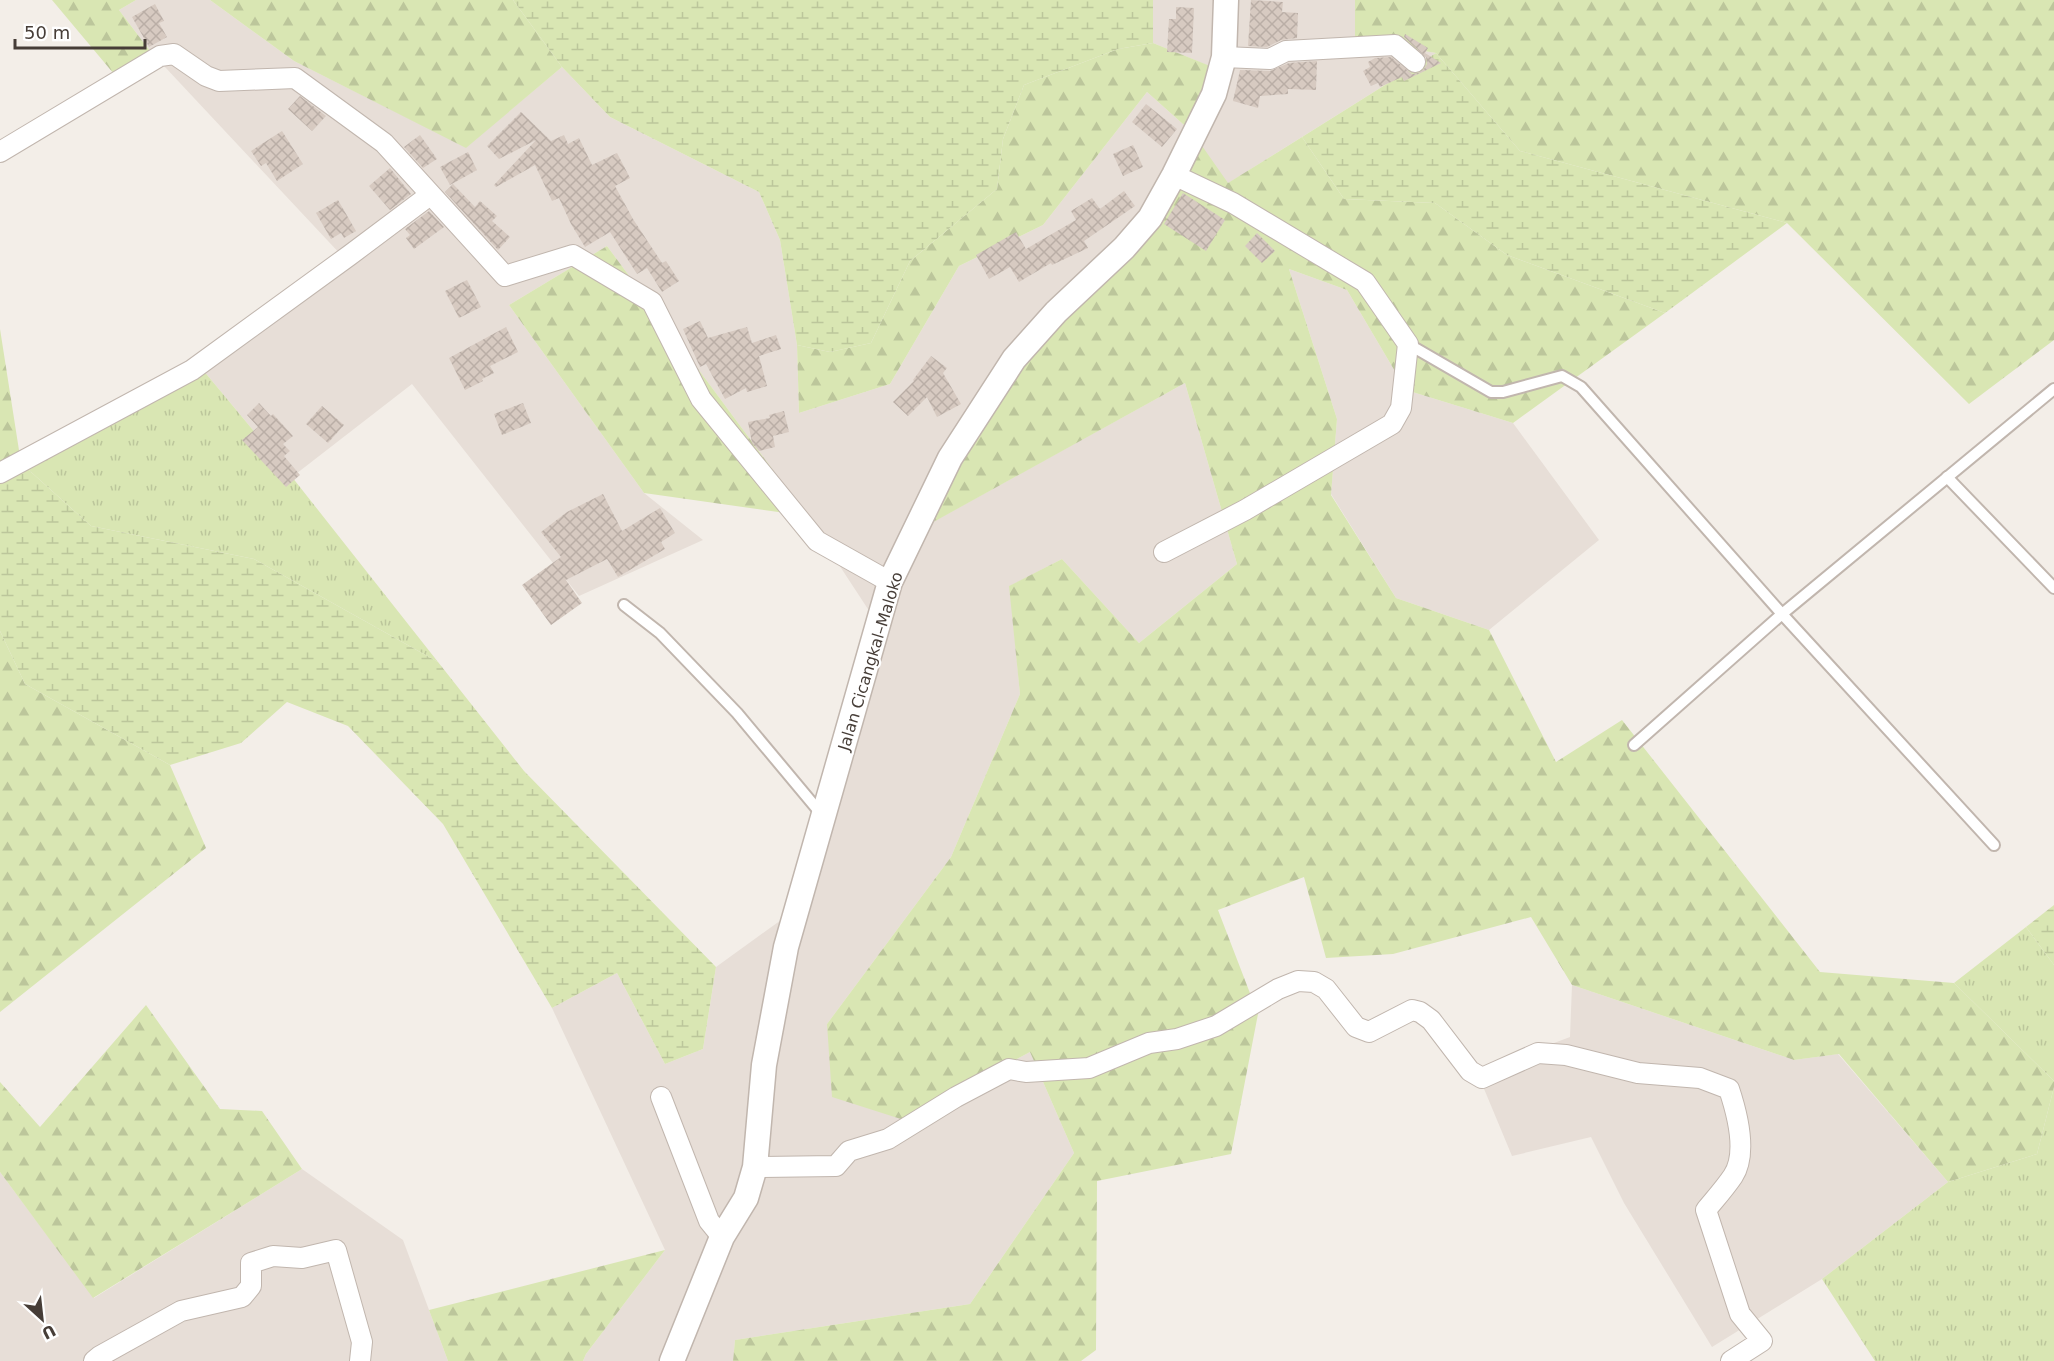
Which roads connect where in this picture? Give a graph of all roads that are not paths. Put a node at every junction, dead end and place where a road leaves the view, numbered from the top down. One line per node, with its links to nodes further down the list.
1 (1227, 0): 2 (street, Jalan Cicangkal–Maloko)
2 (1224, 57): 3 (street); 5 (street, Jalan Cicangkal–Maloko)
3 (1415, 62)
4 (0, 152): 6 (street)
5 (1174, 175): 7 (street); 12 (street, Jalan Cicangkal–Maloko)
6 (429, 195): 9 (street); 12 (street)
7 (1408, 344): 11 (street); 15 (lane)
8 (2054, 389): 10 (lane)
9 (0, 473)
10 (1947, 477): 13 (lane); 15 (lane)
11 (1164, 552)
12 (890, 582): 17 (street, Jalan Cicangkal–Maloko)
13 (2054, 588)
14 (624, 605): 17 (lane)
15 (1782, 614): 16 (lane); 18 (lane)
16 (1634, 745)
17 (823, 817): 20 (street, Jalan Cicangkal–Maloko)
18 (1994, 845)
19 (661, 1097): 21 (street)
20 (755, 1167): 21 (street, Jalan Cicangkal–Maloko); 25 (street)
21 (722, 1238): 24 (street, Jalan Cicangkal–Maloko)
22 (94, 1361): 23 (street)
23 (360, 1361)
24 (672, 1361)
25 (1731, 1361)

